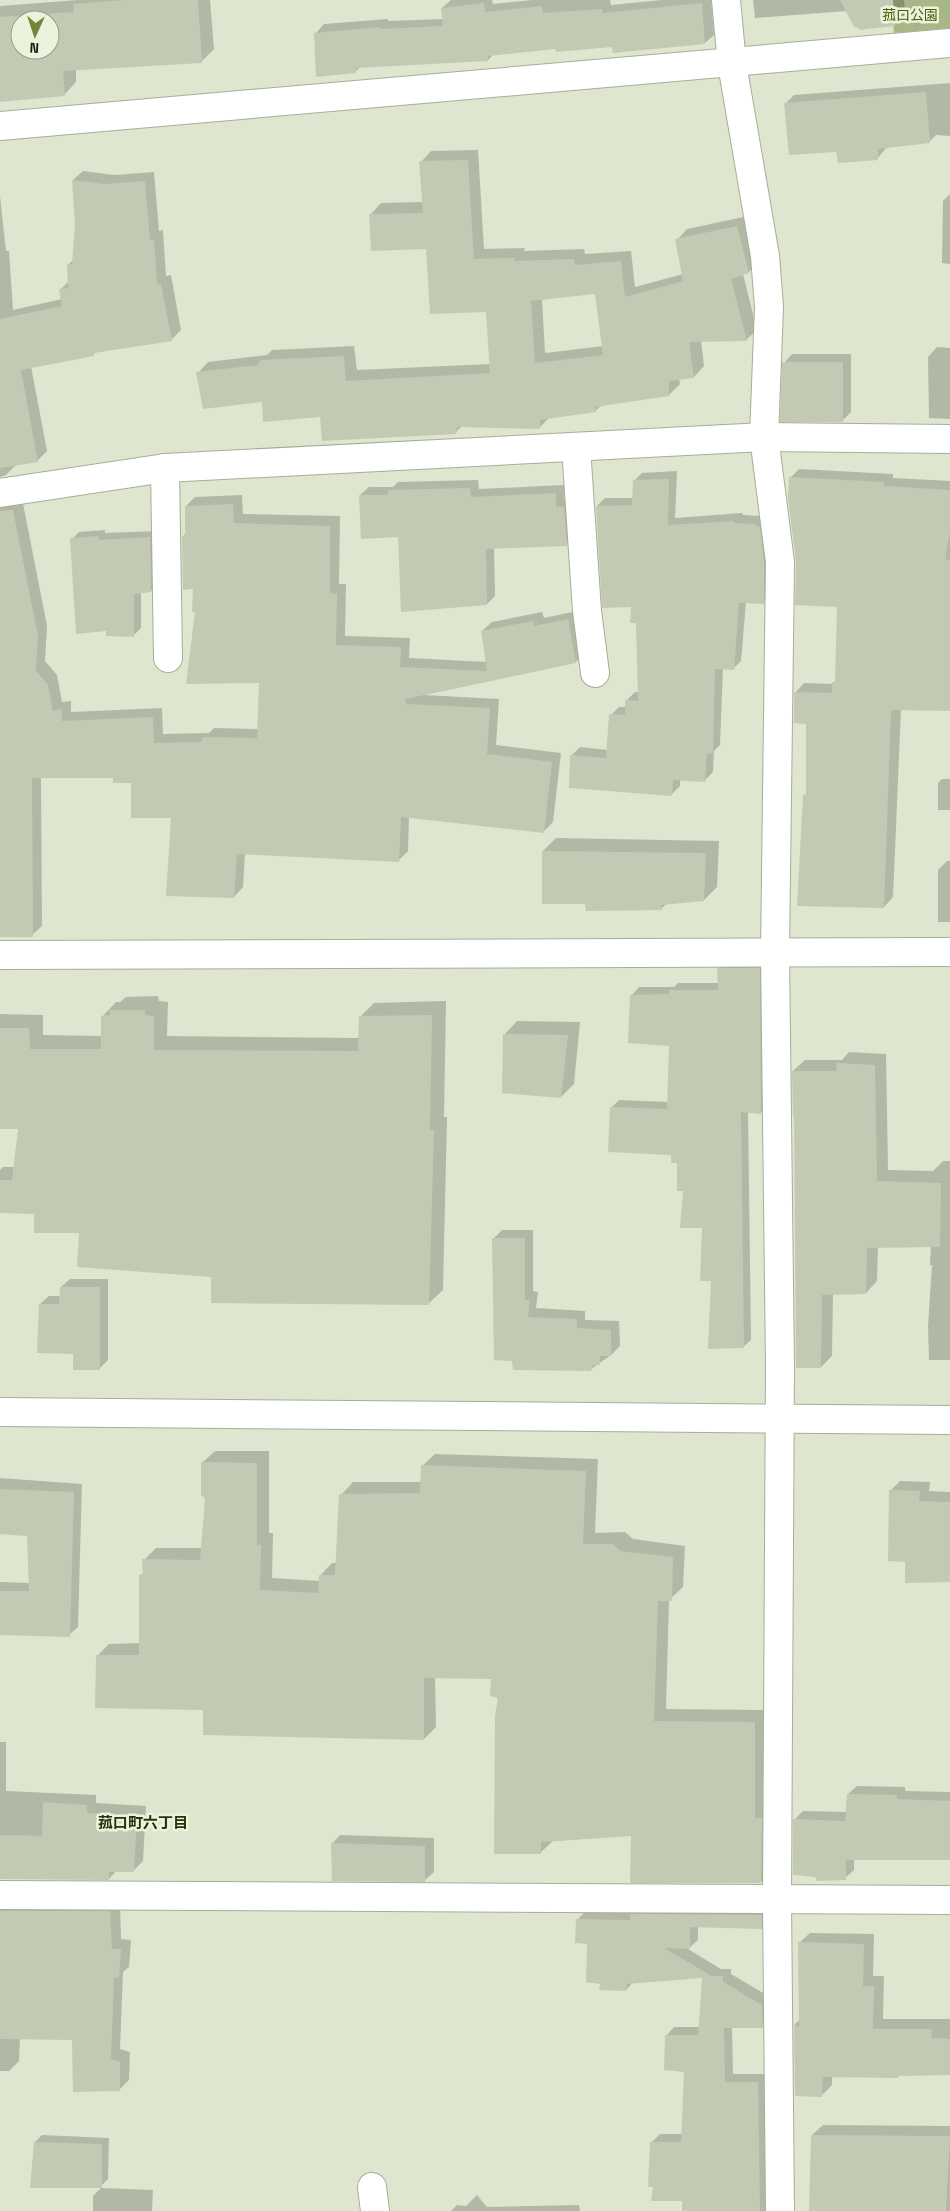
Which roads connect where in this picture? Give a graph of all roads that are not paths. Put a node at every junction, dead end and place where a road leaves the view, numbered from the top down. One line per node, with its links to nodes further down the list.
1 (726, 0): 3 (street)
2 (950, 43): 3 (street)
3 (732, 64): 4 (street); 5 (street)
4 (0, 126)
5 (764, 437): 6 (street); 7 (street); 13 (street)
6 (950, 439)
7 (576, 447): 8 (street); 11 (street)
8 (165, 468): 9 (street); 10 (street)
9 (0, 492)
10 (168, 658)
11 (595, 673)
12 (950, 952): 13 (street)
13 (775, 953): 14 (street); 16 (street)
14 (0, 954)
15 (0, 1412): 16 (street)
16 (780, 1419): 17 (street); 19 (street)
17 (950, 1420)
18 (0, 1895): 19 (street)
19 (777, 1900): 20 (street); 21 (street)
20 (950, 1900)
21 (780, 2211)

